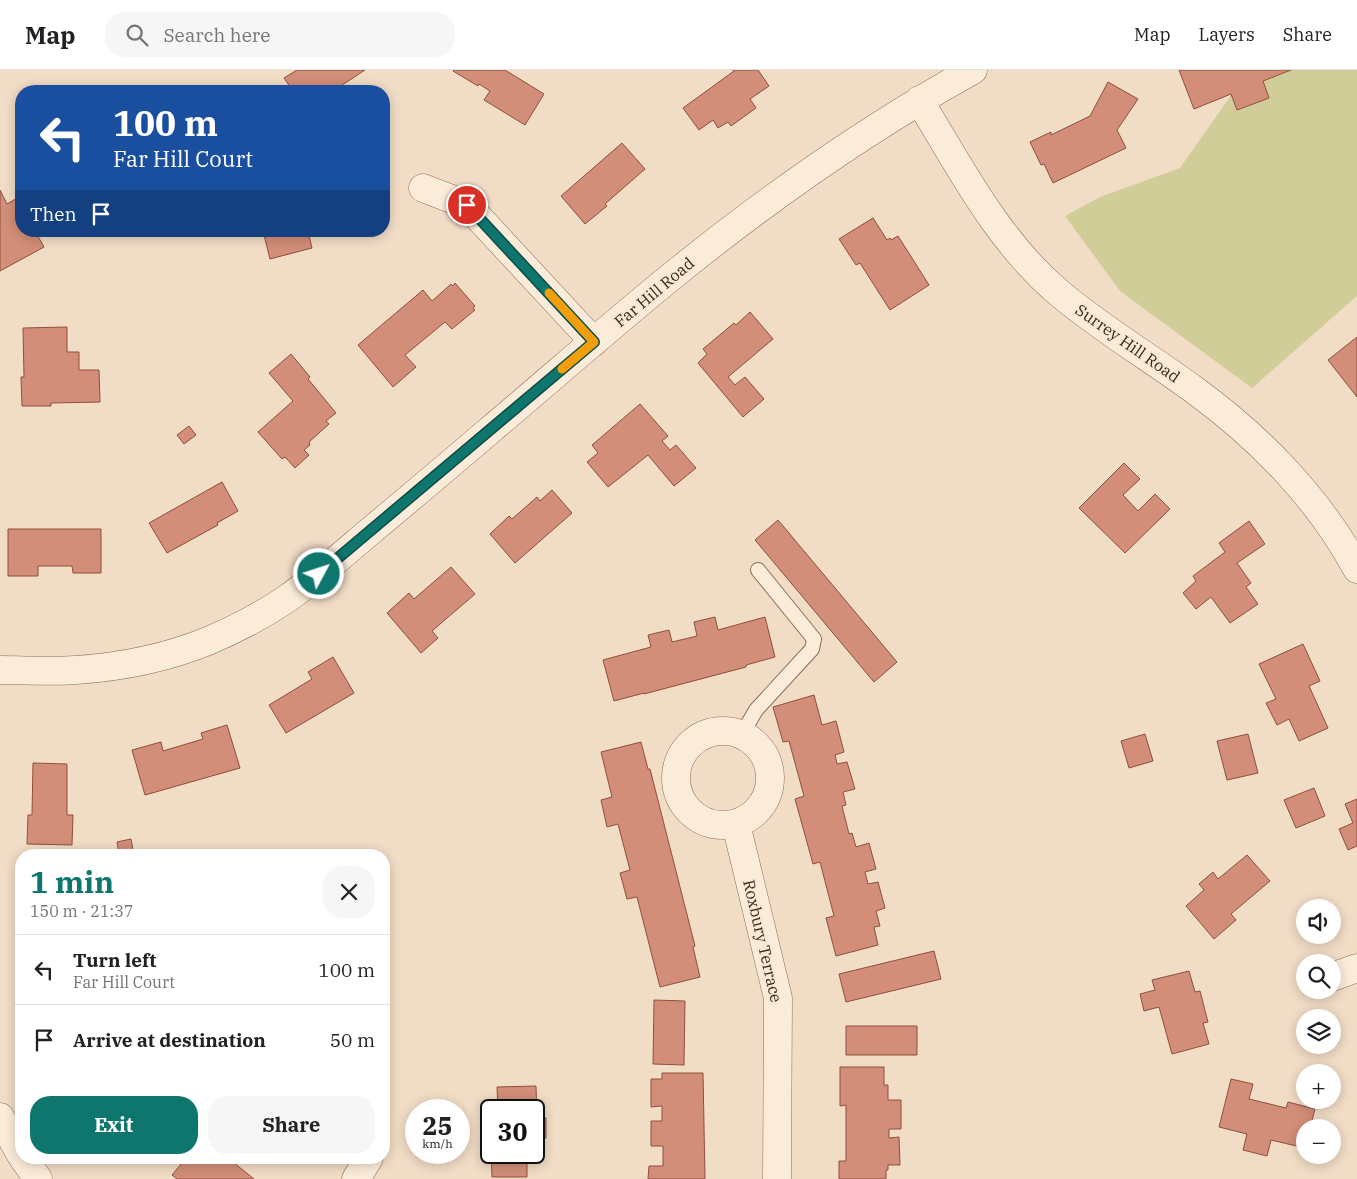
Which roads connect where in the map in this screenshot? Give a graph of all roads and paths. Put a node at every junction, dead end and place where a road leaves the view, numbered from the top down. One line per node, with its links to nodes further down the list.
1 (972, 70): 2 (street, Far Hill Road)
2 (919, 100): 4 (street, Far Hill Road); 5 (street, Surrey Hill Road)
3 (423, 188): 4 (street)
4 (594, 342): 7 (street, Far Hill Road)
5 (1357, 569)
6 (758, 570): 8 (lane)
7 (0, 670)
8 (742, 736): 9 (street); 9 (street)
9 (736, 824): 18 (street, Roxbury Terrace)
10 (1357, 968): 11 (street)
11 (1341, 974)
12 (0, 1117): 13 (street)
13 (15, 1144)
14 (28, 1164): 16 (street)
15 (365, 1164): 17 (street)
16 (38, 1179)
17 (356, 1179)
18 (777, 1179)

